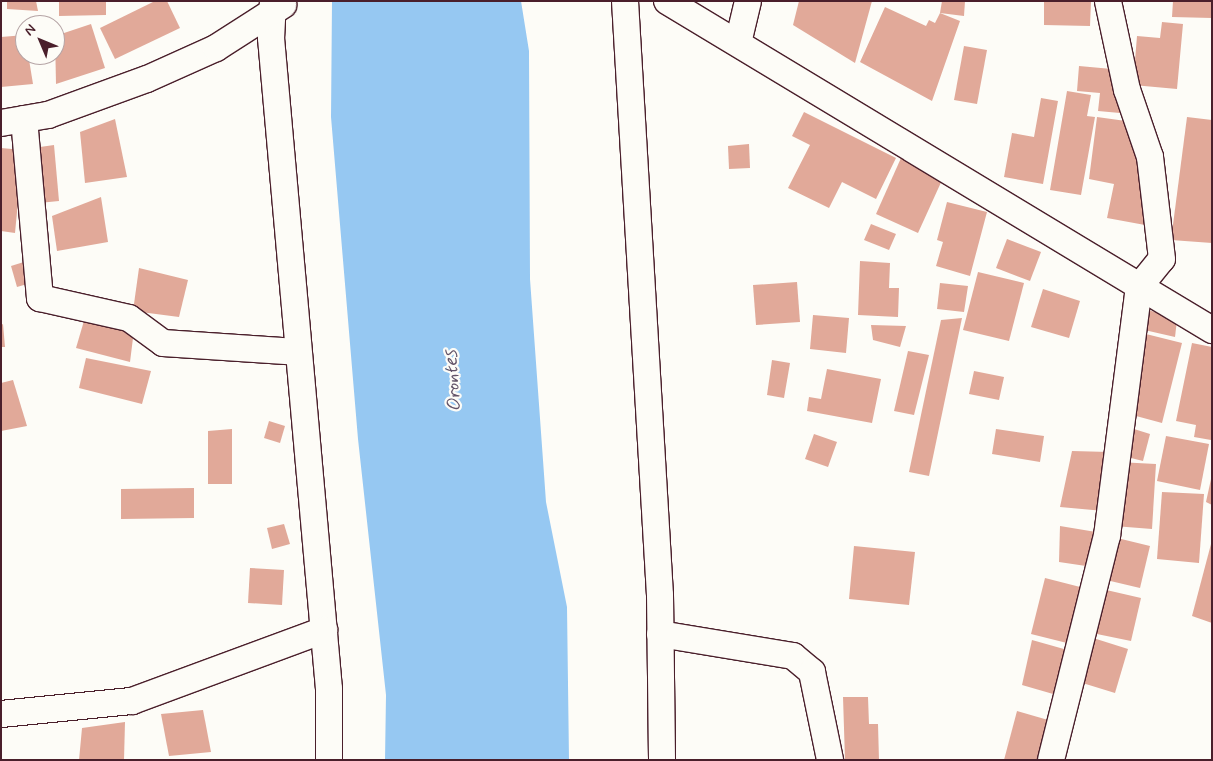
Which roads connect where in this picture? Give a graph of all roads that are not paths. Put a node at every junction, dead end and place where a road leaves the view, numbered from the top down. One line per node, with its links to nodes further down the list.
1 (625, 1): 12 (street)
2 (667, 1): 6 (street)
3 (748, 1): 6 (street)
4 (1108, 1): 8 (street)
5 (278, 5): 7 (street); 10 (street)
6 (738, 43): 8 (street)
7 (13, 121): 10 (street)
8 (1139, 287): 9 (street); 17 (street)
9 (1212, 330)
10 (297, 352): 11 (street)
11 (324, 630): 13 (street); 14 (street)
12 (660, 634): 15 (street); 16 (street)
13 (1, 714)
14 (329, 760)
15 (662, 760)
16 (830, 760)
17 (1051, 760)

